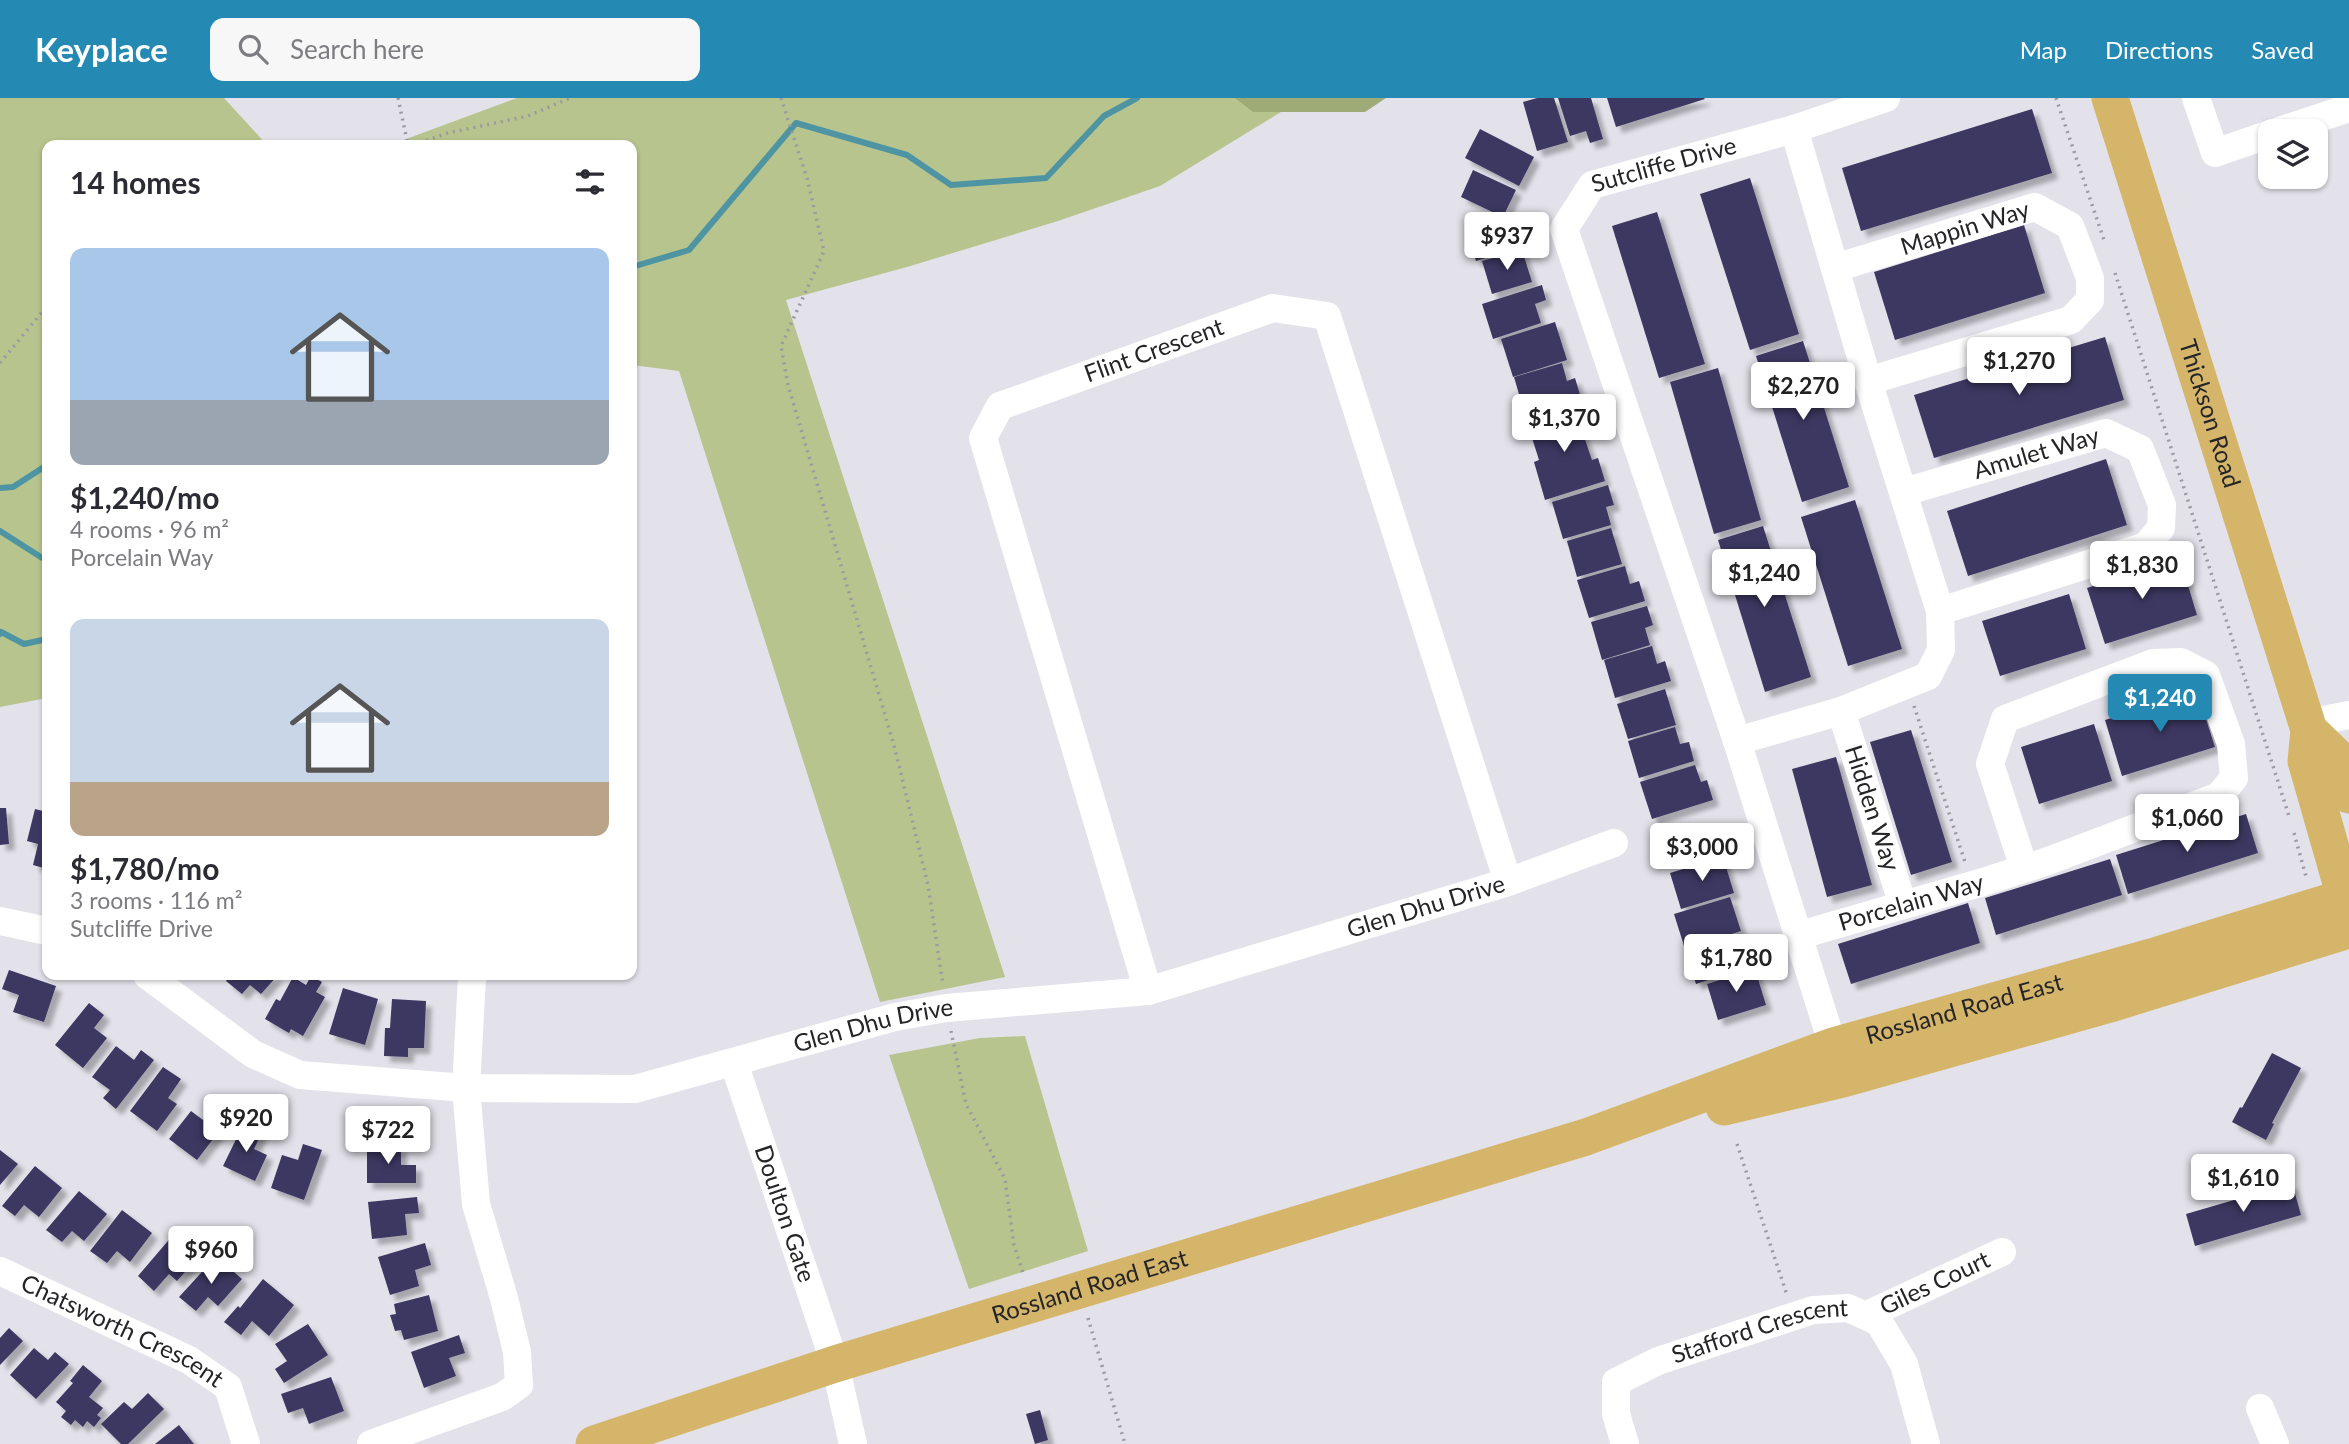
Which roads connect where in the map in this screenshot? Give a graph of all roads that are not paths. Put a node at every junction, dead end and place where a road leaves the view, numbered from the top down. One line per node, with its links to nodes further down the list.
1 (1886, 98): 6 (street, Sutcliffe Drive)
2 (2110, 98): 14 (main road, Thickson Road)
3 (2196, 98): 7 (street)
4 (2347, 115): 5 (street)
5 (2328, 119)
6 (1794, 129): 8 (street); 15 (street, Sutcliffe Drive)
7 (2258, 138)
8 (1835, 268): 9 (street); 9 (street, Mappin Way)
9 (1868, 381): 10 (street)
10 (1904, 492): 11 (street); 11 (street, Amulet Way)
11 (1940, 611): 12 (street)
12 (1841, 711): 15 (street); 20 (street, Hidden Way)
13 (2349, 715): 14 (street)
14 (2308, 726): 16 (main road, Thickson Road); 21 (main road, Thickson Road)
15 (1737, 741): 24 (street, Sutcliffe Drive)
16 (2349, 795)
17 (1614, 843): 19 (street, Glen Dhu Drive)
18 (2024, 868): 18 (street, Porcelain Way); 20 (street, Porcelain Way)
19 (1508, 882): 27 (street, Glen Dhu Drive); 27 (street, Flint Crescent)
20 (1903, 905): 24 (street, Porcelain Way)
21 (2348, 909): 28 (main road, Rossland Road East); 31 (main road, Rossland Road East)
22 (0, 921): 23 (street)
23 (42, 929)
24 (1797, 936): 28 (street, Sutcliffe Drive)
25 (154, 980): 30 (street, Glen Dhu Drive)
26 (472, 980): 30 (street)
27 (1148, 991): 29 (street, Glen Dhu Drive)
28 (1833, 1046): 31 (main road, Rossland Road East)
29 (734, 1063): 30 (street, Glen Dhu Drive); 35 (street, Doulton Gate)
30 (466, 1088): 38 (street)
31 (1586, 1136): 35 (main road, Rossland Road East)
32 (2002, 1252): 34 (street, Giles Court)
33 (0, 1270): 37 (street, Chatsworth Crescent)
34 (1867, 1315): 41 (street, Stafford Crescent); 42 (street, Stafford Crescent)
35 (835, 1364): 39 (main road, Rossland Road East); 40 (street, Doulton Gate)
36 (2260, 1408): 43 (street)
37 (246, 1444)
38 (370, 1444)
39 (594, 1444)
40 (853, 1444)
41 (1625, 1444)
42 (1926, 1444)
43 (2275, 1444)

